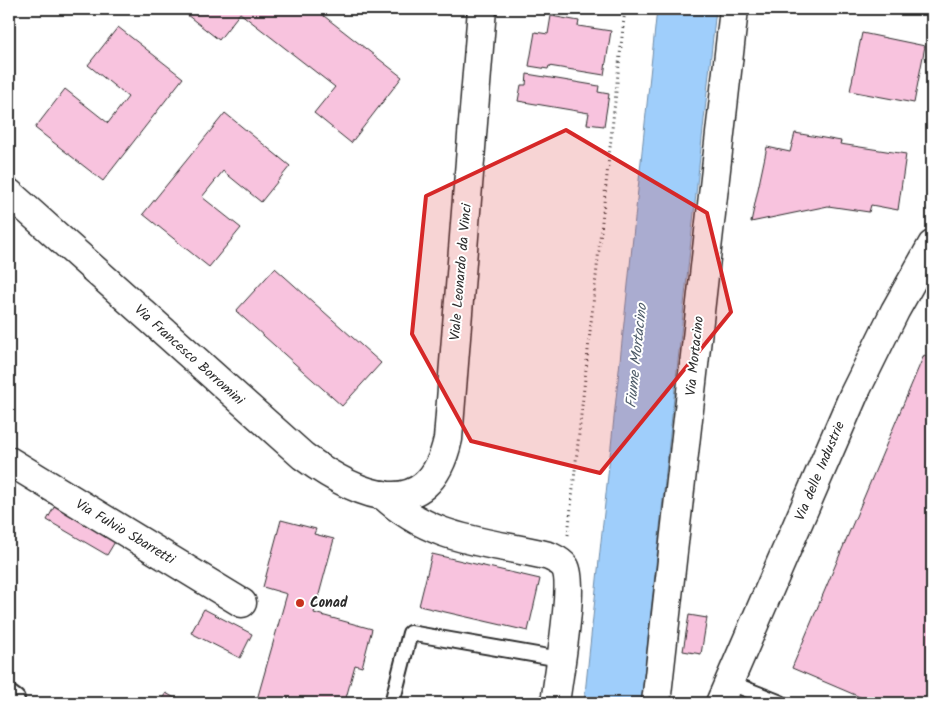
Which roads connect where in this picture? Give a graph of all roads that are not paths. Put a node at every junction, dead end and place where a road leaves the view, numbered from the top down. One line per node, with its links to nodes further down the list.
1 (482, 9): 6 (street, Viale Leonardo da Vinci)
2 (734, 9): 12 (street, Via Mortacino)
3 (9, 193): 6 (street, Via Francesco Borromini)
4 (932, 245): 9 (street, Via delle Industrie)
5 (9, 461): 7 (street, Via Fulvio Sbarretti)
6 (383, 495): 8 (street)
7 (242, 603)
8 (560, 659): 10 (lane); 11 (street)
9 (724, 693): 13 (lane)
10 (392, 703)
11 (555, 703)
12 (656, 703)
13 (781, 703)

